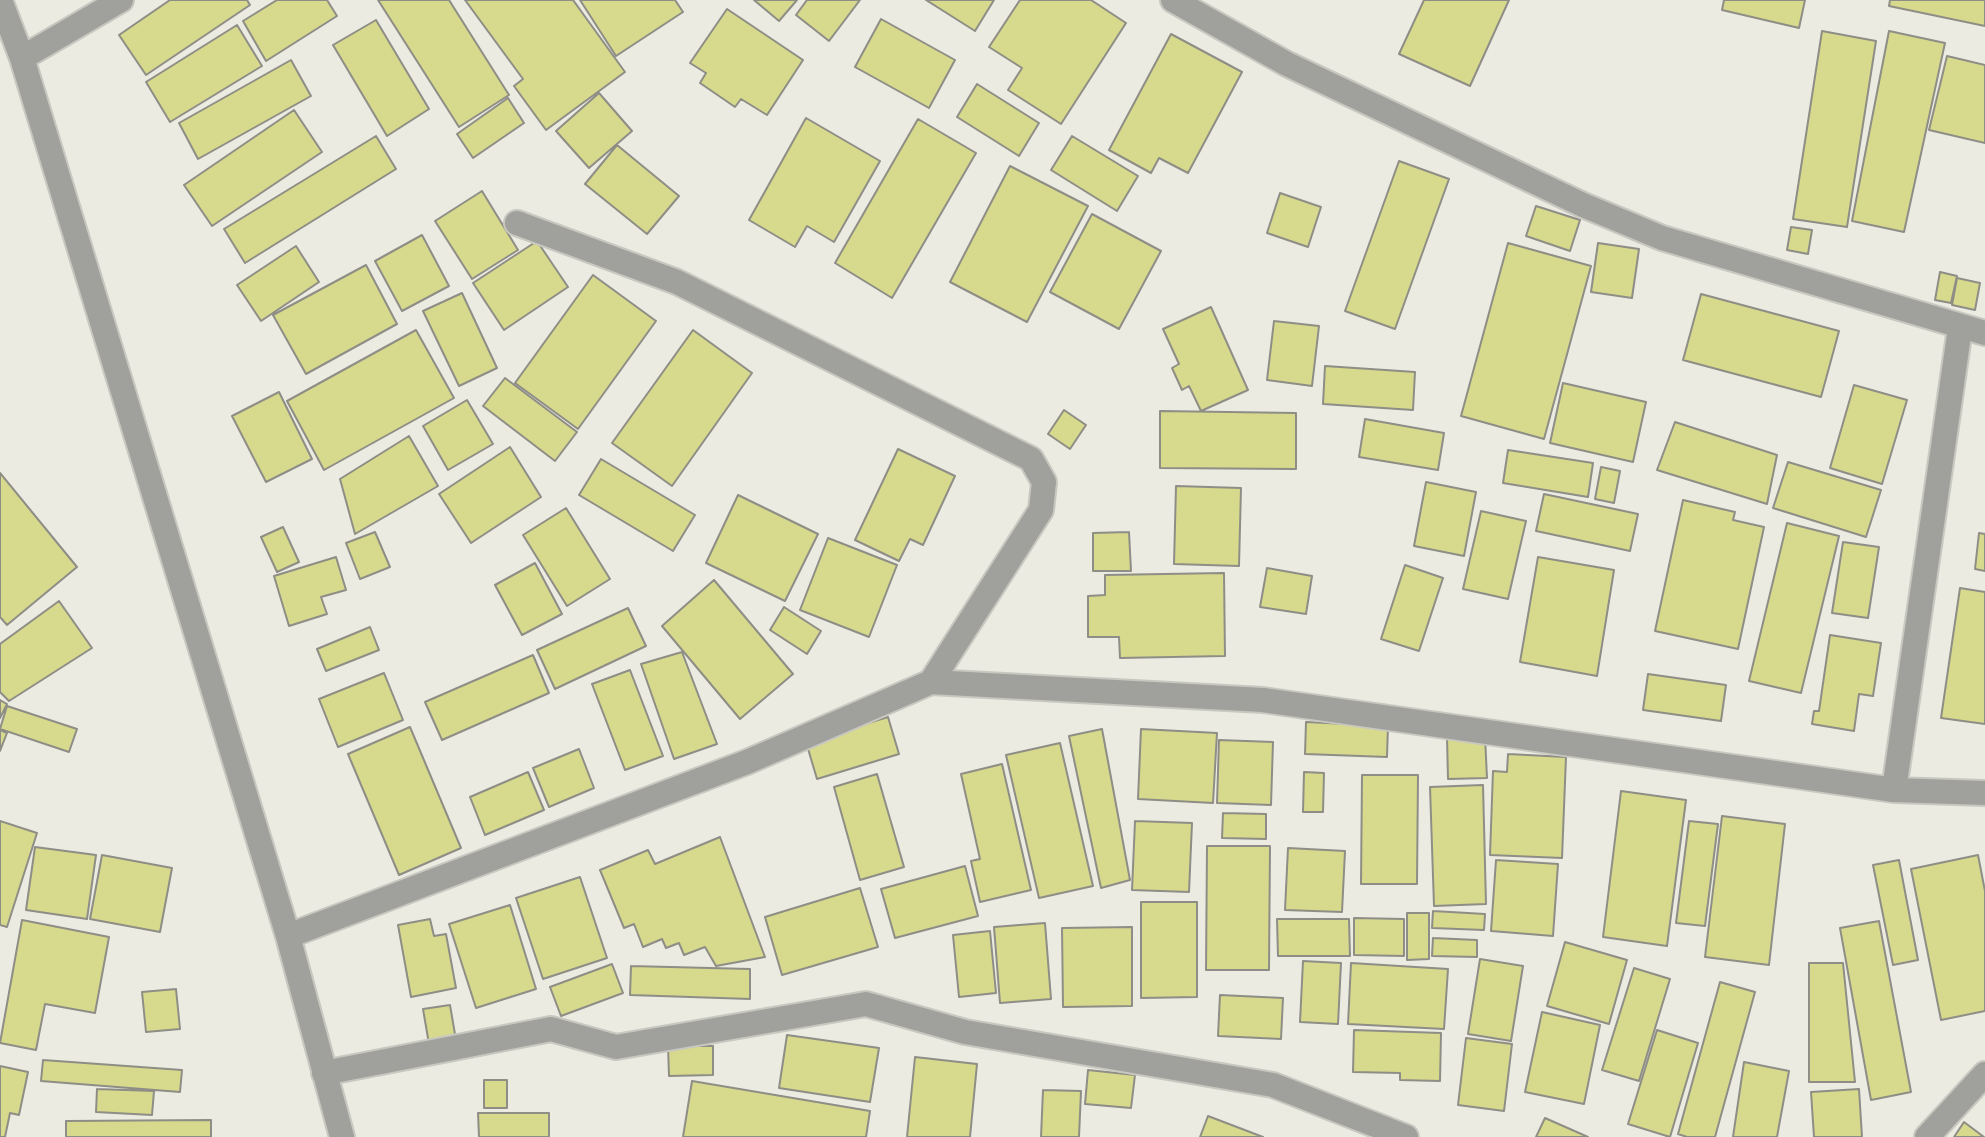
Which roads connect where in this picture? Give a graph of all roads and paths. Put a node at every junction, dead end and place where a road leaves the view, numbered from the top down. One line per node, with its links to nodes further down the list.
1 (0, 0): 4 (street)
2 (121, 0): 4 (street)
3 (1173, 0): 6 (street)
4 (22, 58): 11 (street)
5 (517, 223): 8 (street)
6 (1960, 328): 7 (street); 9 (street)
7 (1985, 333)
8 (931, 682): 9 (street); 11 (street)
9 (1894, 790): 10 (street)
10 (1985, 793)
11 (288, 936): 12 (street)
12 (324, 1073): 14 (street); 15 (street)
13 (1985, 1074): 16 (street)
14 (342, 1137)
15 (1406, 1137)
16 (1927, 1137)

